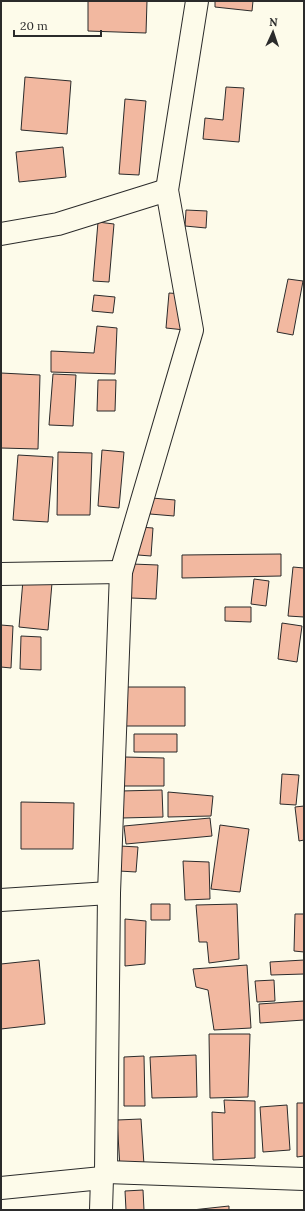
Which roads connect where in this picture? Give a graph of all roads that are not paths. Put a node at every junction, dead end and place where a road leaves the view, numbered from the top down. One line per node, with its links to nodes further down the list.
1 (197, 1): 2 (street)
2 (167, 190): 3 (street); 4 (street)
3 (1, 234)
4 (121, 572): 5 (street); 6 (street)
5 (1, 574)
6 (109, 893): 7 (street); 8 (street)
7 (1, 900)
8 (104, 1175): 9 (street); 10 (street); 11 (street)
9 (304, 1179)
10 (1, 1188)
11 (101, 1210)

